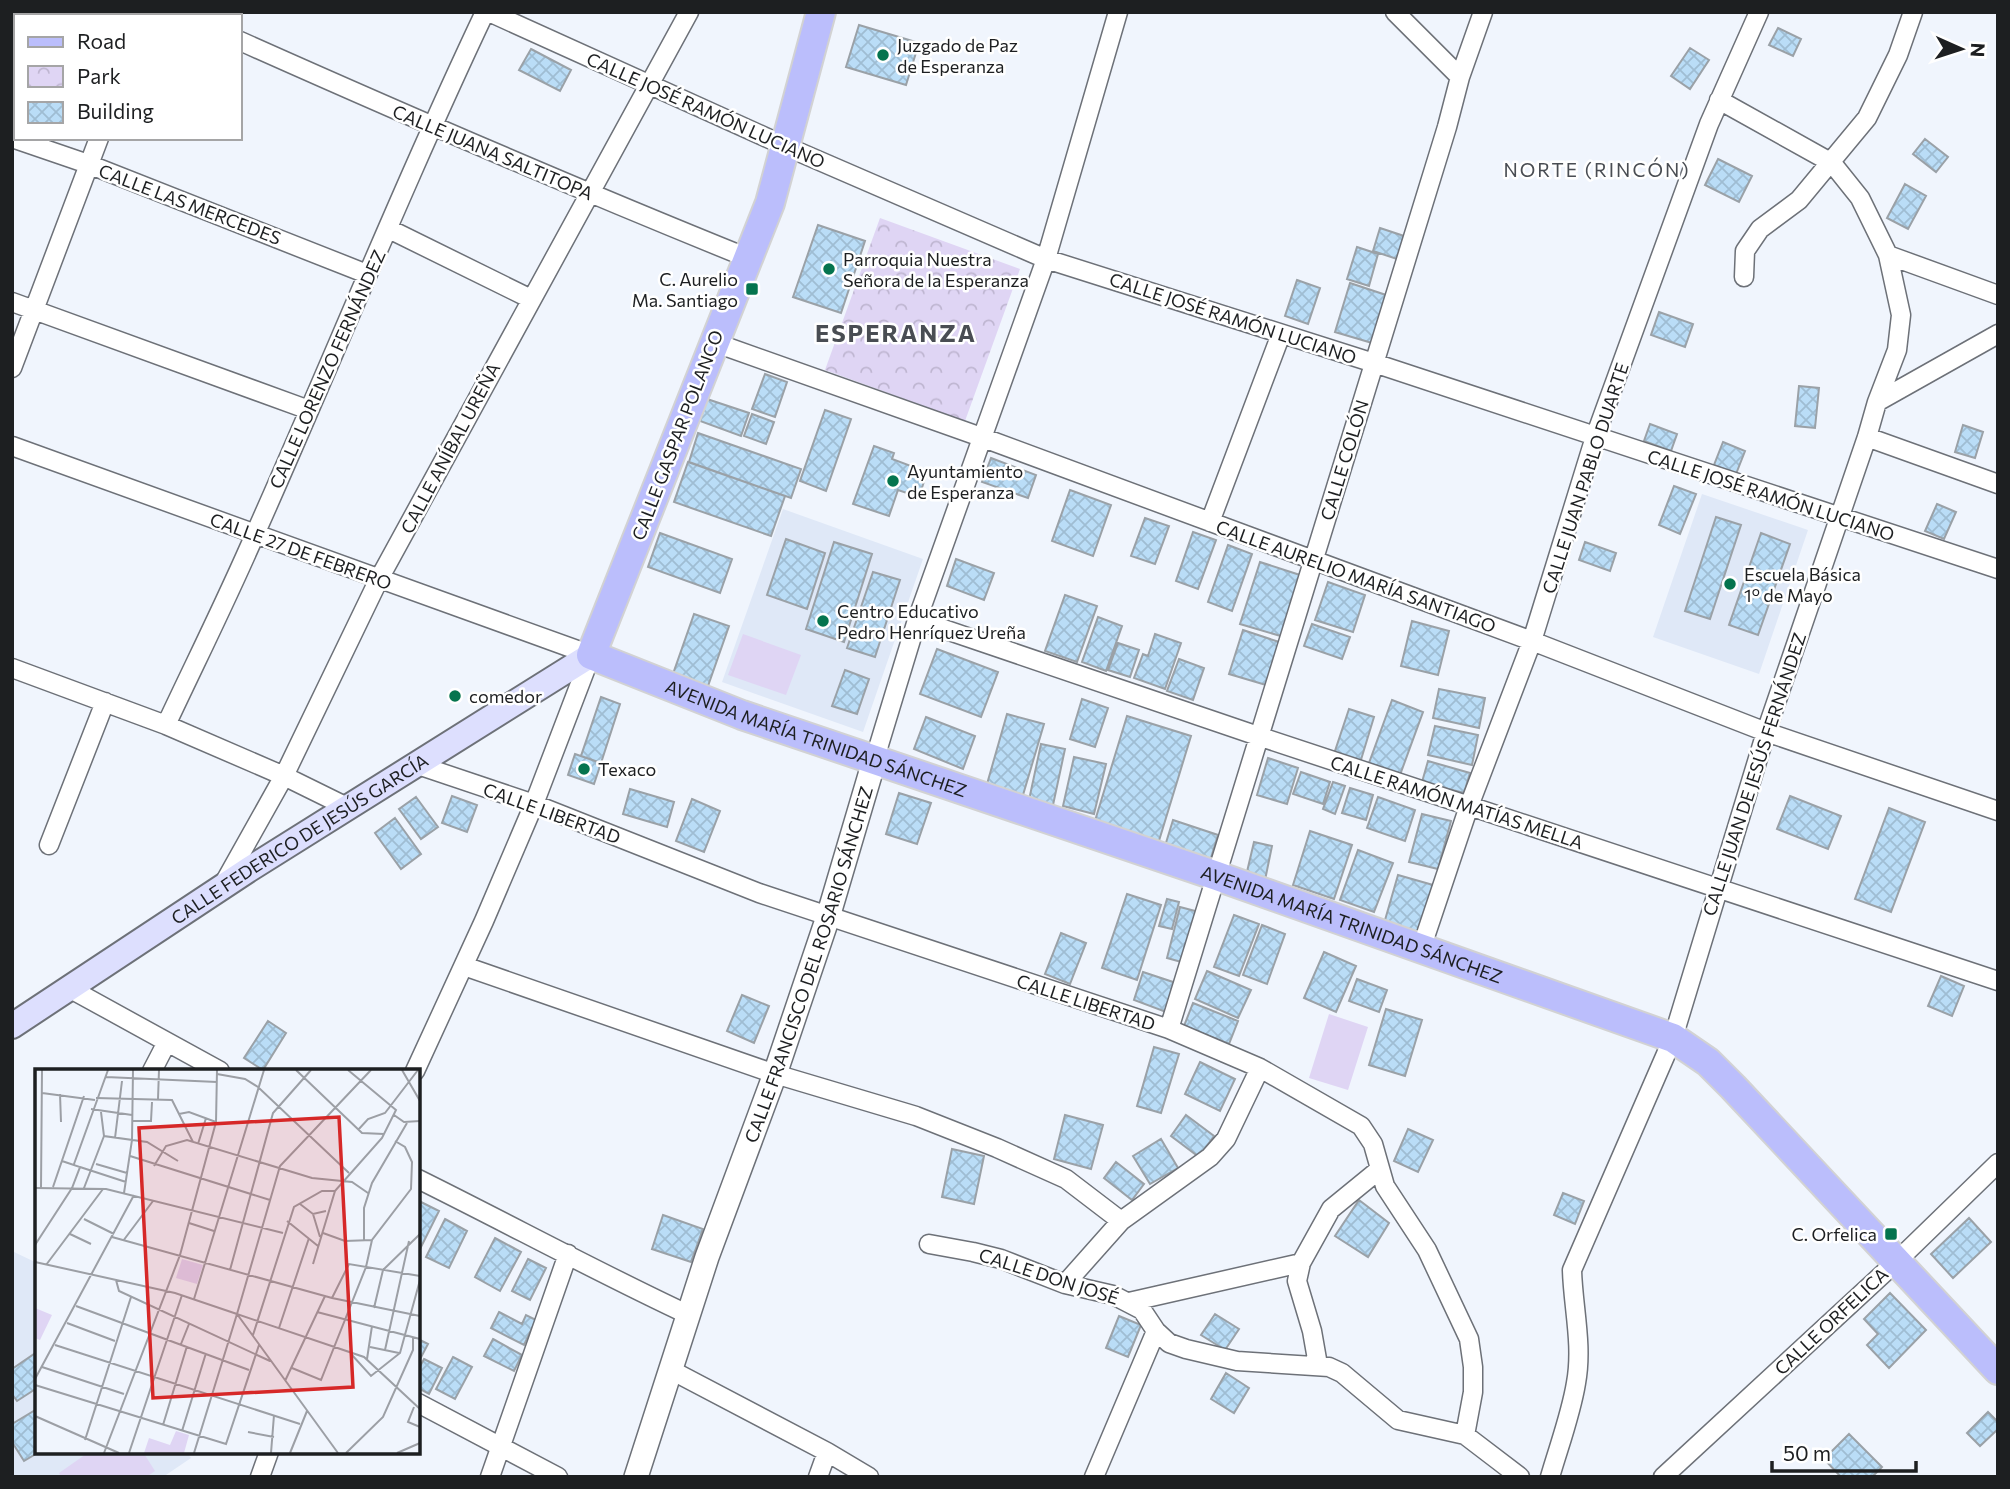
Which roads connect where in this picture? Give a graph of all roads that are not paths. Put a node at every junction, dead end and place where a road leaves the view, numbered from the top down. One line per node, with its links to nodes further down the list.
1 (487, 12): 11 (street, CALLE JOSÉ RAMÓN LUCIANO); 13 (street, CALLE LORENZO FERNÁNDEZ)
2 (689, 12): 11 (street, CALLE ANÍBAL UREÑA)
3 (821, 12): 16 (main road, CALLE GASPAR POLANCO)
4 (1118, 12): 23 (street, CALLE FRANCISCO DEL ROSARIO SÁNCHEZ)
5 (1395, 12): 10 (street)
6 (1483, 12): 10 (street, CALLE COLÓN)
7 (1759, 12): 12 (street, CALLE JUAN PABLO DUARTE)
8 (1913, 12): 17 (street)
9 (242, 42): 13 (street, CALLE JUANA SALTITOPA)
10 (1460, 77): 33 (street, CALLE COLÓN)
11 (650, 85): 16 (street, CALLE JOSÉ RAMÓN LUCIANO); 19 (street, CALLE ANÍBAL UREÑA)
12 (1719, 100): 17 (street, CALLE JUAN DE JESÚS FERNÁNDEZ); 38 (street, CALLE JUAN PABLO DUARTE)
13 (431, 127): 19 (street, CALLE JUANA SALTITOPA); 20 (street, CALLE LORENZO FERNÁNDEZ)
14 (18, 140): 18 (street, CALLE LAS MERCEDES)
15 (98, 140): 18 (street)
16 (785, 146): 22 (main road, CALLE GASPAR POLANCO); 23 (street, CALLE JOSÉ RAMÓN LUCIANO)
17 (1832, 163): 21 (street, CALLE JUAN DE JESÚS FERNÁNDEZ); 25 (street)
18 (88, 164): 24 (street, CALLE LAS MERCEDES); 29 (street)
19 (589, 194): 22 (street, CALLE JUANA SALTITOPA); 27 (street, CALLE ANÍBAL UREÑA)
20 (389, 229): 24 (street, CALLE LORENZO FERNÁNDEZ); 27 (street)
21 (1888, 255): 26 (street); 35 (street, CALLE JUAN DE JESÚS FERNÁNDEZ)
22 (748, 258): 32 (main road, CALLE GASPAR POLANCO)
23 (1046, 259): 30 (street, CALLE JOSÉ RAMÓN LUCIANO); 37 (street, CALLE FRANCISCO DEL ROSARIO SÁNCHEZ)
24 (367, 274): 36 (street, CALLE LORENZO FERNÁNDEZ)
25 (1744, 277)
26 (1998, 295)
27 (531, 299): 47 (street, CALLE ANÍBAL UREÑA)
28 (12, 302): 29 (street)
29 (34, 309): 34 (street); 36 (street)
30 (1281, 334): 33 (street, CALLE JOSÉ RAMÓN LUCIANO); 43 (street)
31 (1998, 334): 35 (street)
32 (713, 342): 37 (street, CALLE AURELIO MARÍA SANTIAGO); 50 (main road, CALLE GASPAR POLANCO)
33 (1374, 363): 38 (street, CALLE JOSÉ RAMÓN LUCIANO); 45 (street, CALLE COLÓN)
34 (12, 368)
35 (1877, 401): 39 (street, CALLE JUAN DE JESÚS FERNÁNDEZ)
36 (309, 410): 44 (street, CALLE LORENZO FERNÁNDEZ)
37 (981, 437): 43 (street, CALLE AURELIO MARÍA SANTIAGO); 48 (street, CALLE FRANCISCO DEL ROSARIO SÁNCHEZ)
38 (1595, 437): 42 (street, CALLE JOSÉ RAMÓN LUCIANO); 49 (street, CALLE JUAN PABLO DUARTE)
39 (1867, 438): 41 (street); 42 (street, CALLE JUAN DE JESÚS FERNÁNDEZ)
40 (12, 446): 44 (street, CALLE 27 DE FEBRERO)
41 (1998, 484)
42 (1838, 518): 46 (street, CALLE JOSÉ RAMÓN LUCIANO); 54 (street, CALLE JUAN DE JESÚS FERNÁNDEZ)
43 (1210, 522): 45 (street, CALLE AURELIO MARÍA SANTIAGO)
44 (256, 534): 47 (street, CALLE 27 DE FEBRERO); 53 (street, CALLE LORENZO FERNÁNDEZ)
45 (1314, 560): 49 (street, CALLE AURELIO MARÍA SANTIAGO); 55 (street, CALLE COLÓN)
46 (1998, 569)
47 (379, 579): 50 (street, CALLE 27 DE FEBRERO); 58 (street, CALLE ANÍBAL UREÑA)
48 (917, 620): 55 (street, CALLE RAMÓN MATÍAS MELLA); 56 (street, CALLE FRANCISCO DEL ROSARIO SÁNCHEZ)
49 (1532, 641): 54 (street, CALLE AURELIO MARÍA SANTIAGO); 60 (street, CALLE JUAN PABLO DUARTE)
50 (591, 655): 56 (main road, AVENIDA MARÍA TRINIDAD SÁNCHEZ); 57 (main road, CALLE FEDERICO DE JESÚS GARCÍA); 59 (street)
51 (12, 668): 52 (street)
52 (105, 702): 53 (street); 63 (street)
53 (166, 725): 58 (street)
54 (1766, 732): 62 (street, CALLE AURELIO MARÍA SANTIAGO); 65 (street, CALLE JUAN DE JESÚS FERNÁNDEZ)
55 (1258, 736): 60 (street, CALLE RAMÓN MATÍAS MELLA); 64 (street, CALLE COLÓN)
56 (875, 758): 64 (main road, AVENIDA MARÍA TRINIDAD SÁNCHEZ); 67 (street, CALLE FRANCISCO DEL ROSARIO SÁNCHEZ)
57 (418, 765): 59 (street, CALLE LIBERTAD); 61 (main road, CALLE FEDERICO DE JESÚS GARCÍA)
58 (284, 776): 61 (street); 66 (street, CALLE ANÍBAL UREÑA)
59 (534, 804): 67 (street, CALLE LIBERTAD); 69 (street)
60 (1469, 806): 65 (street, CALLE RAMÓN MATÍAS MELLA); 68 (street, CALLE JUAN PABLO DUARTE)
61 (349, 808): 66 (main road, CALLE FEDERICO DE JESÚS GARCÍA)
62 (1998, 811)
63 (49, 845)
64 (1217, 876): 68 (main road, AVENIDA MARÍA TRINIDAD SÁNCHEZ); 73 (street, CALLE COLÓN)
65 (1718, 887): 70 (street, CALLE RAMÓN MATÍAS MELLA); 74 (street, CALLE JUAN DE JESÚS FERNÁNDEZ)
66 (221, 888): 71 (main road, CALLE FEDERICO DE JESÚS GARCÍA)
67 (828, 917): 73 (street, CALLE LIBERTAD); 80 (street, CALLE FRANCISCO DEL ROSARIO SÁNCHEZ)
68 (1421, 949): 74 (main road, AVENIDA MARÍA TRINIDAD SÁNCHEZ)
69 (464, 965): 79 (street); 80 (street)
70 (1998, 981)
71 (69, 988): 72 (main road, CALLE FEDERICO DE JESÚS GARCÍA); 75 (street)
72 (12, 1026)
73 (1169, 1029): 76 (street, CALLE LIBERTAD)
74 (1672, 1038): 87 (main road, AVENIDA MARÍA TRINIDAD SÁNCHEZ); 107 (street, CALLE JUAN DE JESÚS FERNÁNDEZ)
75 (167, 1042): 77 (street); 78 (street)
76 (1260, 1068): 82 (street, CALLE LIBERTAD); 84 (street)
77 (153, 1069)
78 (215, 1069)
79 (416, 1069)
80 (775, 1074): 84 (street); 91 (street, CALLE FRANCISCO DEL ROSARIO SÁNCHEZ)
81 (1998, 1163): 87 (street, CALLE ORFELICA)
82 (1380, 1169): 88 (street); 97 (street, CALLE LIBERTAD)
83 (420, 1179): 86 (street)
84 (1121, 1220): 89 (street)
85 (929, 1244): 89 (street, CALLE DON JOSÉ)
86 (568, 1254): 91 (street); 98 (street)
87 (1897, 1261): 95 (main road, AVENIDA MARÍA TRINIDAD SÁNCHEZ); 108 (street, CALLE ORFELICA)
88 (1301, 1263): 90 (street); 93 (street)
89 (1065, 1284): 90 (street, CALLE DON JOSÉ)
90 (1129, 1301): 92 (street, CALLE DON JOSÉ)
91 (689, 1315): 94 (street, CALLE FRANCISCO DEL ROSARIO SÁNCHEZ)
92 (1156, 1331): 93 (street, CALLE DON JOSÉ); 105 (street)
93 (1318, 1365): 97 (street, CALLE DON JOSÉ)
94 (669, 1369): 99 (street); 102 (street, CALLE FRANCISCO DEL ROSARIO SÁNCHEZ)
95 (1998, 1370)
96 (420, 1404): 98 (street)
97 (1465, 1435): 106 (street)
98 (500, 1446): 100 (street); 101 (street)
99 (827, 1452): 103 (street); 104 (street)
100 (491, 1477)
101 (558, 1477)
102 (636, 1477)
103 (818, 1477)
104 (869, 1477)
105 (1094, 1477)
106 (1520, 1477)
107 (1550, 1477)
108 (1662, 1477)

